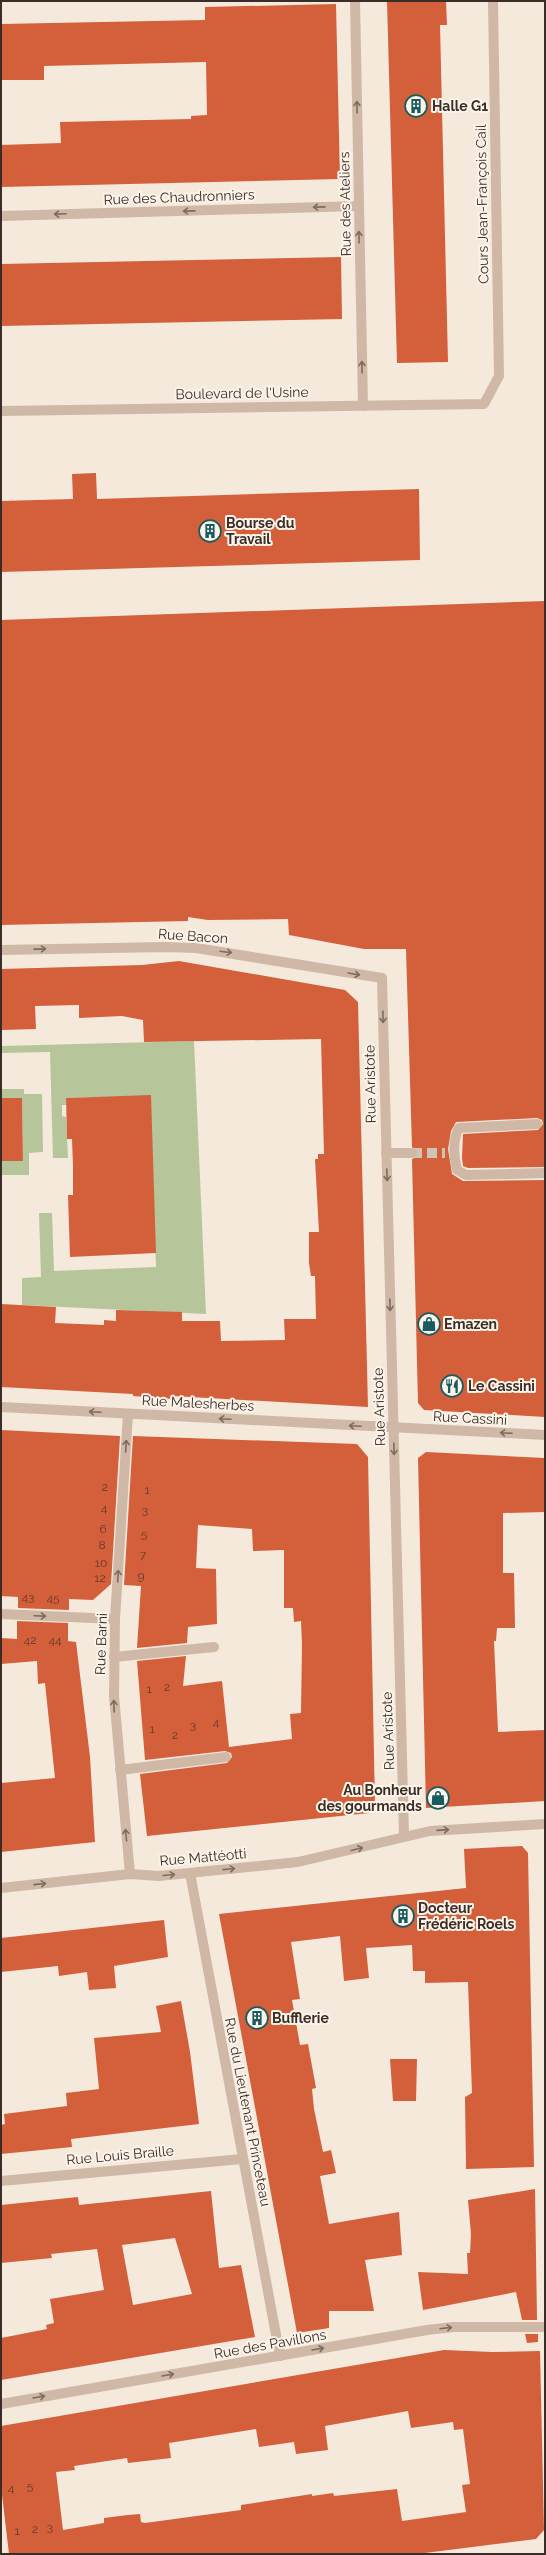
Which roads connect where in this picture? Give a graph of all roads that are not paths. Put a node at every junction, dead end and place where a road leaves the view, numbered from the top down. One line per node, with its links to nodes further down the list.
1 (355, 1): 3 (street, Rue des Ateliers, one-way to 1)
2 (493, 1): 5 (street, Cours Jean-François Cail)
3 (358, 206): 4 (street, Rue des Chaudronniers, one-way to 4); 6 (street, Rue des Ateliers, one-way to 3)
4 (1, 216)
5 (484, 404): 6 (street, Boulevard de l'Usine)
6 (363, 406): 7 (street, Boulevard de l'Usine)
7 (1, 411)
8 (1, 950): 9 (street, Rue Bacon, one-way to 9)
9 (382, 978): 11 (street, Rue Aristote, one-way to 11)
10 (537, 1124): 13 (street)
11 (386, 1153): 12 (street); 16 (street, Rue Aristote, one-way to 16)
12 (412, 1153)
13 (545, 1173)
14 (1, 1406): 15 (street, Rue Malesherbes, one-way to 14)
15 (128, 1414): 16 (street, Rue Malesherbes, one-way to 15); 19 (street, Rue Barni, one-way to 15)
16 (394, 1428): 17 (street, Rue Cassini, one-way to 16); 25 (street, Rue Aristote, one-way to 25)
17 (545, 1435)
18 (1, 1614): 19 (street, one-way to 19)
19 (115, 1619): 21 (street, Rue Barni)
20 (214, 1647): 21 (street)
21 (114, 1657): 23 (street, Rue Barni, one-way to 21)
22 (226, 1757): 23 (street)
23 (120, 1770): 27 (street, Rue Barni, one-way to 23)
24 (545, 1824): 25 (street, Rue Mattéotti, one-way to 24)
25 (404, 1836): 26 (street, Rue Mattéotti, one-way to 25)
26 (190, 1873): 27 (street, Rue Mattéotti, one-way to 26); 29 (street, Rue du Lieutenant Princeteau)
27 (130, 1874): 28 (street, Rue Mattéotti, one-way to 27)
28 (1, 1888)
29 (242, 2159): 30 (street, Rue Louis Braille); 32 (street, Rue du Lieutenant Princeteau)
30 (1, 2180)
31 (545, 2327): 32 (street, Rue des Pavillons, one-way to 31)
32 (280, 2356): 33 (street, Rue des Pavillons, one-way to 32)
33 (1, 2404)

